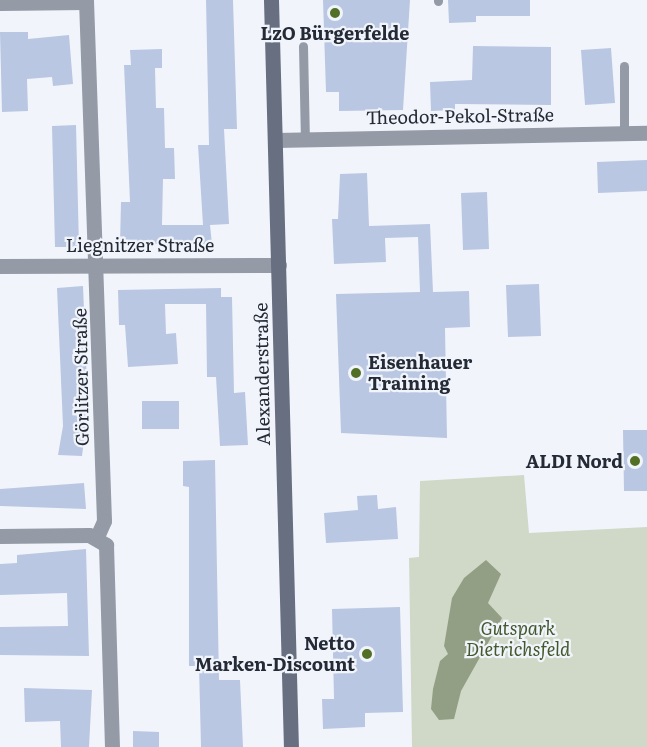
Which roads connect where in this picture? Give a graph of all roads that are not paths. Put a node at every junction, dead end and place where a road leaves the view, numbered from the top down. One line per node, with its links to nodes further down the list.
1 (272, 0): 9 (main road, Alexanderstraße)
2 (86, 1): 3 (street); 10 (street, Görlitzer Straße)
3 (0, 3)
4 (303, 46): 8 (lane)
5 (624, 66): 6 (lane)
6 (624, 133): 7 (street, Theodor-Pekol-Straße); 8 (street, Theodor-Pekol-Straße)
7 (647, 133)
8 (305, 139): 9 (street, Theodor-Pekol-Straße)
9 (275, 140): 11 (main road, Alexanderstraße)
10 (98, 263): 11 (street, Liegnitzer Straße); 12 (street, Liegnitzer Straße); 14 (street, Görlitzer Straße)
11 (279, 265): 16 (main road, Alexanderstraße)
12 (0, 266)
13 (0, 536): 14 (street)
14 (97, 537): 15 (street)
15 (112, 747)
16 (291, 747)

